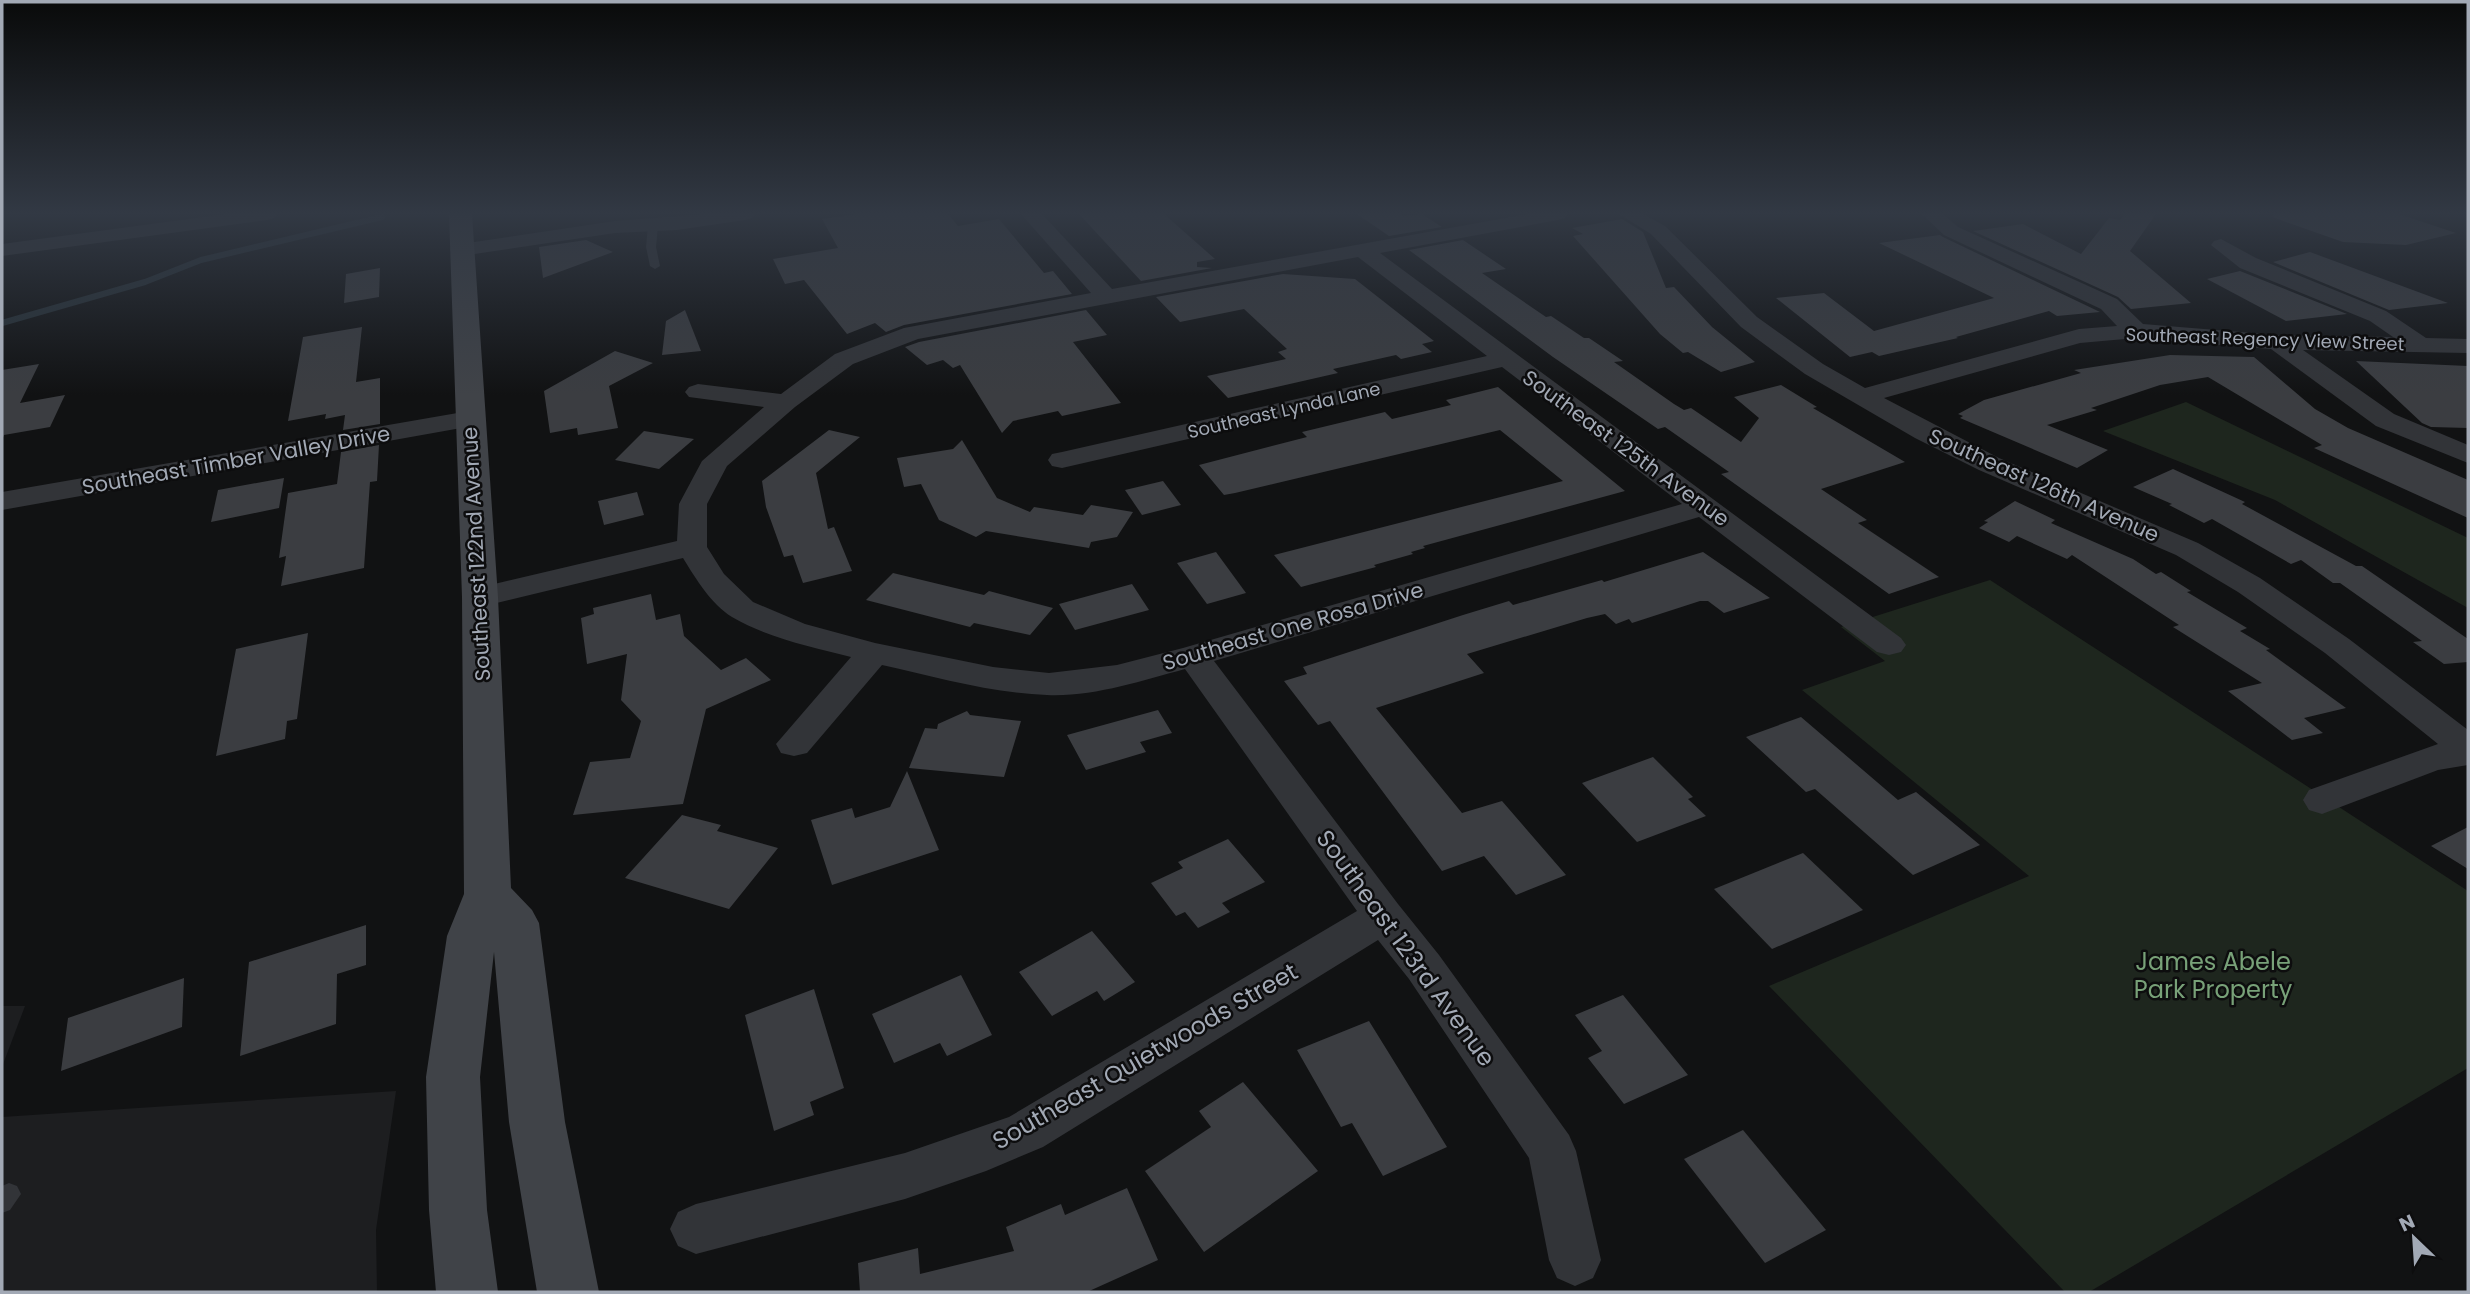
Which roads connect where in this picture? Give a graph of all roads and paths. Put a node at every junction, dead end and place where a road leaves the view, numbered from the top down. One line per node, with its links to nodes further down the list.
1 (462, 274): 17 (main road, Southeast 122nd Avenue)
2 (1087, 274): 8 (street)
3 (1230, 274): 8 (street)
4 (1394, 274): 13 (street, Southeast 125th Avenue)
5 (1702, 274): 15 (street, Southeast 126th Avenue)
6 (2045, 274): 9 (street)
7 (2276, 274): 11 (street)
8 (1107, 296): 16 (street)
9 (2136, 331): 10 (street, Southeast Regency View Street); 15 (street, Southeast Regency View Street)
10 (2277, 342): 11 (street, Southeast Regency View Street); 18 (street)
11 (2420, 345): 12 (street, Southeast Regency View Street)
12 (2468, 346)
13 (1506, 359): 19 (street, Southeast Lynda Lane); 21 (street, Southeast 125th Avenue)
14 (698, 392): 16 (street)
15 (1860, 397): 28 (street, Southeast 126th Avenue)
16 (786, 402): 22 (street)
17 (469, 419): 20 (street, Southeast Timber Valley Drive); 23 (main road, Southeast 122nd Avenue)
18 (2468, 455)
19 (1062, 460)
20 (2, 501)
21 (1705, 506): 24 (street, Southeast 125th Avenue); 26 (street, Southeast One Rosa Drive)
22 (692, 547): 23 (street); 25 (street, Southeast One Rosa Drive)
23 (480, 597): 30 (main road, Southeast 122nd Avenue)
24 (1889, 645)
25 (874, 653): 26 (street, Southeast One Rosa Drive); 27 (street)
26 (1193, 656): 31 (street, Southeast 123rd Avenue)
27 (794, 744)
28 (2468, 750): 29 (street)
29 (2322, 800)
30 (488, 894): 34 (main road, Southeast 122nd Avenue); 35 (main road)
31 (1383, 916): 32 (street, Southeast Quietwoods Street); 33 (street, Southeast 123rd Avenue)
32 (696, 1229)
33 (1575, 1260)
34 (467, 1292)
35 (568, 1292)

